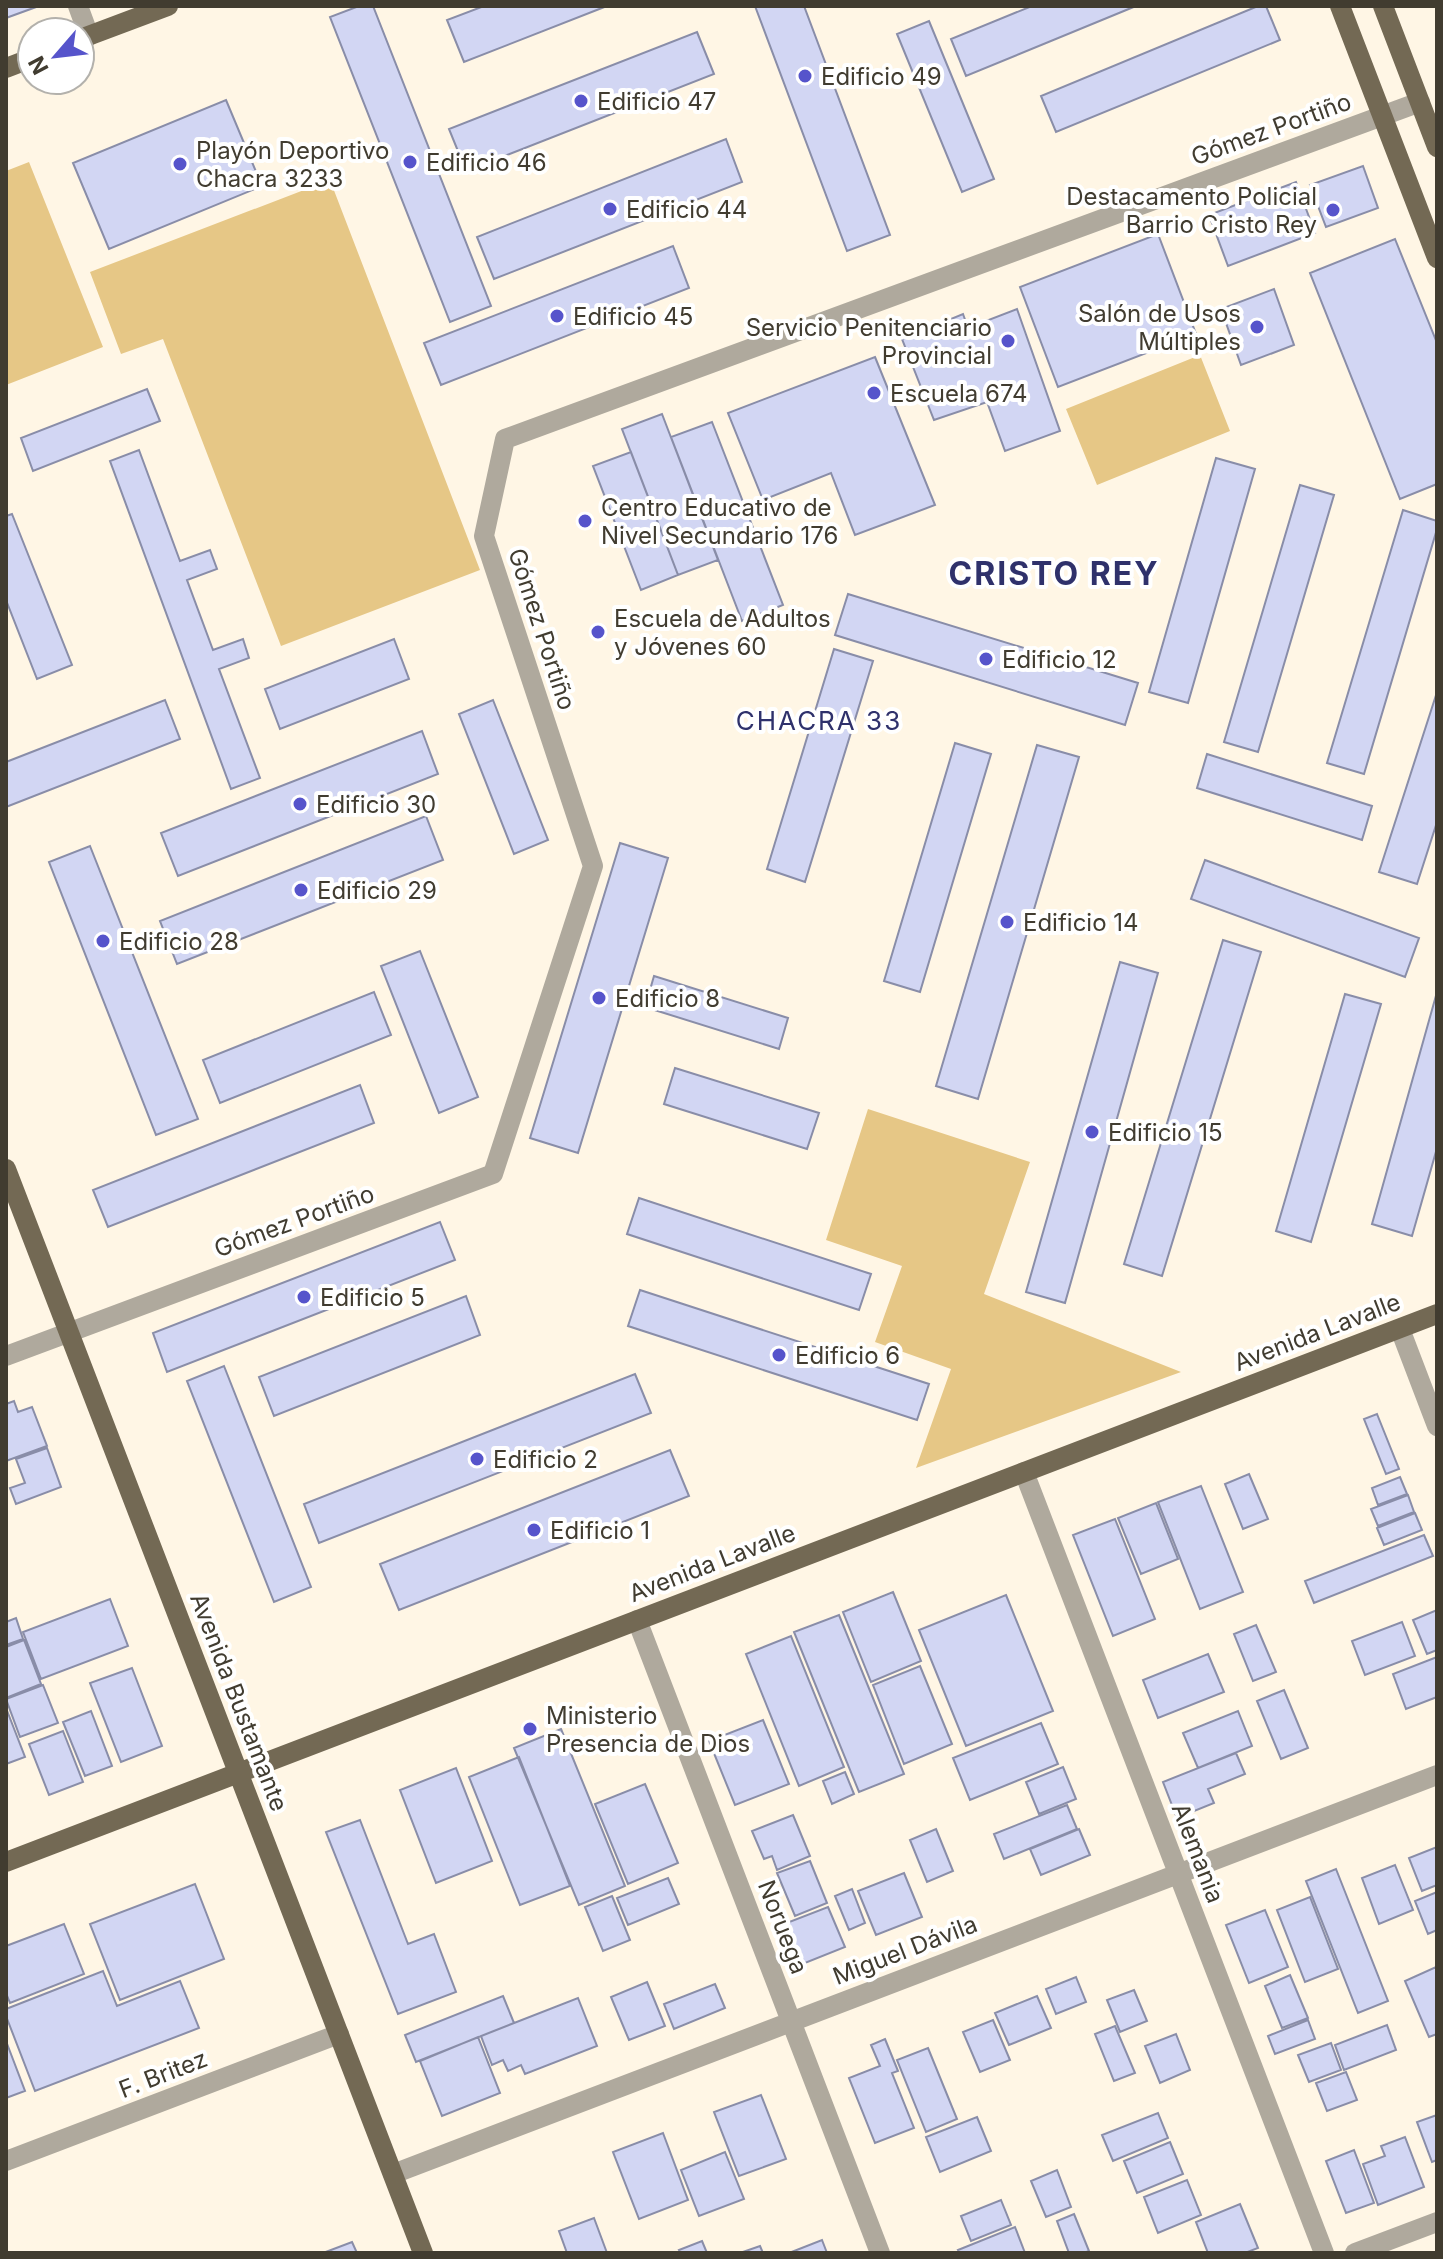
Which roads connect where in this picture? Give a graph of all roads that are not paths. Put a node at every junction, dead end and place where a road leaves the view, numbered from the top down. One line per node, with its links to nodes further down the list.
1 (168, 6): 4 (main road)
2 (1340, 6): 6 (main road)
3 (1383, 6): 5 (main road)
4 (96, 33)
5 (1420, 102): 6 (street, Gómez Portiño); 7 (main road)
6 (1382, 115): 8 (main road); 12 (street, Gómez Portiño)
7 (1437, 147)
8 (1437, 258)
9 (6, 1169): 12 (main road, Avenida Bustamante)
10 (1437, 1314): 11 (main road, Avenida Lavalle)
11 (1400, 1329): 14 (street); 15 (main road, Avenida Lavalle)
12 (69, 1332): 13 (street, Gómez Portiño); 17 (main road, Avenida Bustamante)
13 (6, 1356)
14 (1437, 1426)
15 (1024, 1472): 16 (main road, Avenida Lavalle); 20 (street, Alemania)
16 (637, 1620): 17 (main road, Avenida Lavalle); 21 (street, Noruega)
17 (238, 1773): 19 (main road, Avenida Lavalle); 22 (main road, Avenida Bustamante)
18 (1437, 1775): 20 (street, Miguel Dávila)
19 (6, 1862)
20 (1179, 1874): 21 (street, Miguel Dávila); 28 (street, Alemania)
21 (792, 2022): 24 (street, Miguel Dávila); 27 (street, Noruega)
22 (339, 2034): 23 (street, F. Britez); 24 (main road, Avenida Bustamante)
23 (6, 2161)
24 (393, 2174): 26 (main road, Avenida Bustamante)
25 (1437, 2222): 29 (street)
26 (423, 2253)
27 (880, 2253)
28 (1324, 2253)
29 (1355, 2253)

